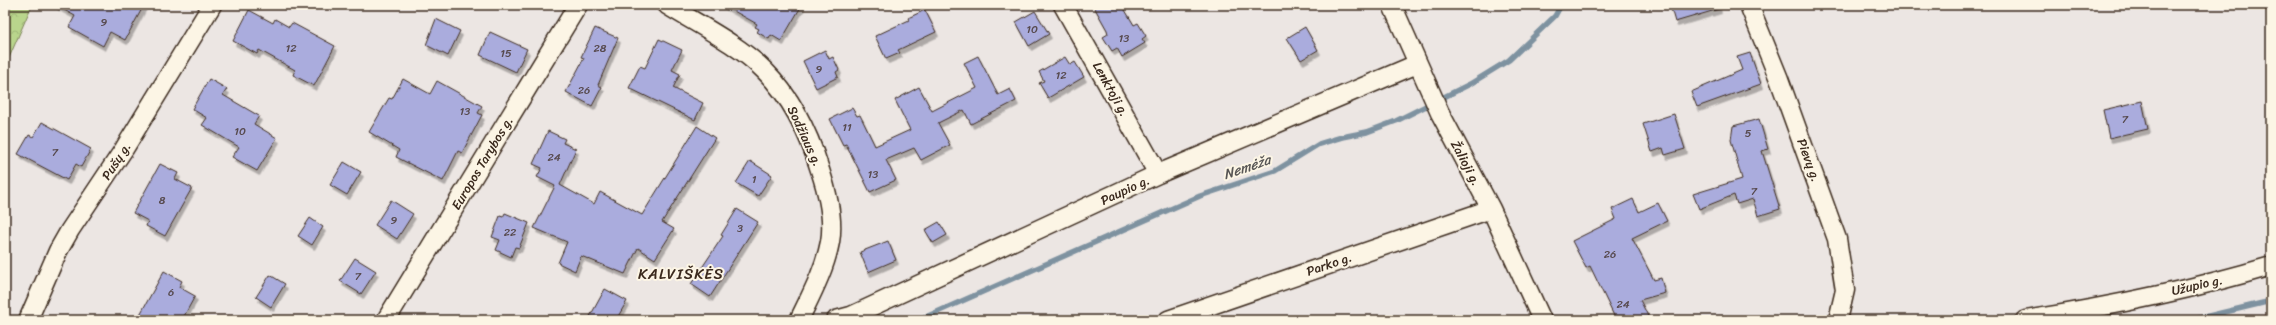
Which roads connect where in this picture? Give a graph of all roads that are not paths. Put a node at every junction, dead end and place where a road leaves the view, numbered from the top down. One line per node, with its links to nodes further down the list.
1 (212, 5): 11 (street, Pušų g.)
2 (578, 5): 12 (street, Europos Tarybos g.)
3 (667, 5): 13 (street, Sodžiaus g.)
4 (1063, 5): 8 (street, Lenktoji g.)
5 (1392, 5): 7 (street, Žalioji g.)
6 (1749, 5): 17 (street, Pievų g.)
7 (1417, 64): 8 (street, Paupio g.); 9 (street, Žalioji g.)
8 (1158, 174): 14 (street, Paupio g.)
9 (1491, 209): 15 (street, Parko g.); 16 (street, Žalioji g.)
10 (2271, 266): 18 (street, Užupio g.)
11 (28, 320)
12 (386, 320)
13 (799, 320)
14 (836, 320)
15 (1168, 320)
16 (1542, 320)
17 (1838, 320)
18 (2025, 320)

